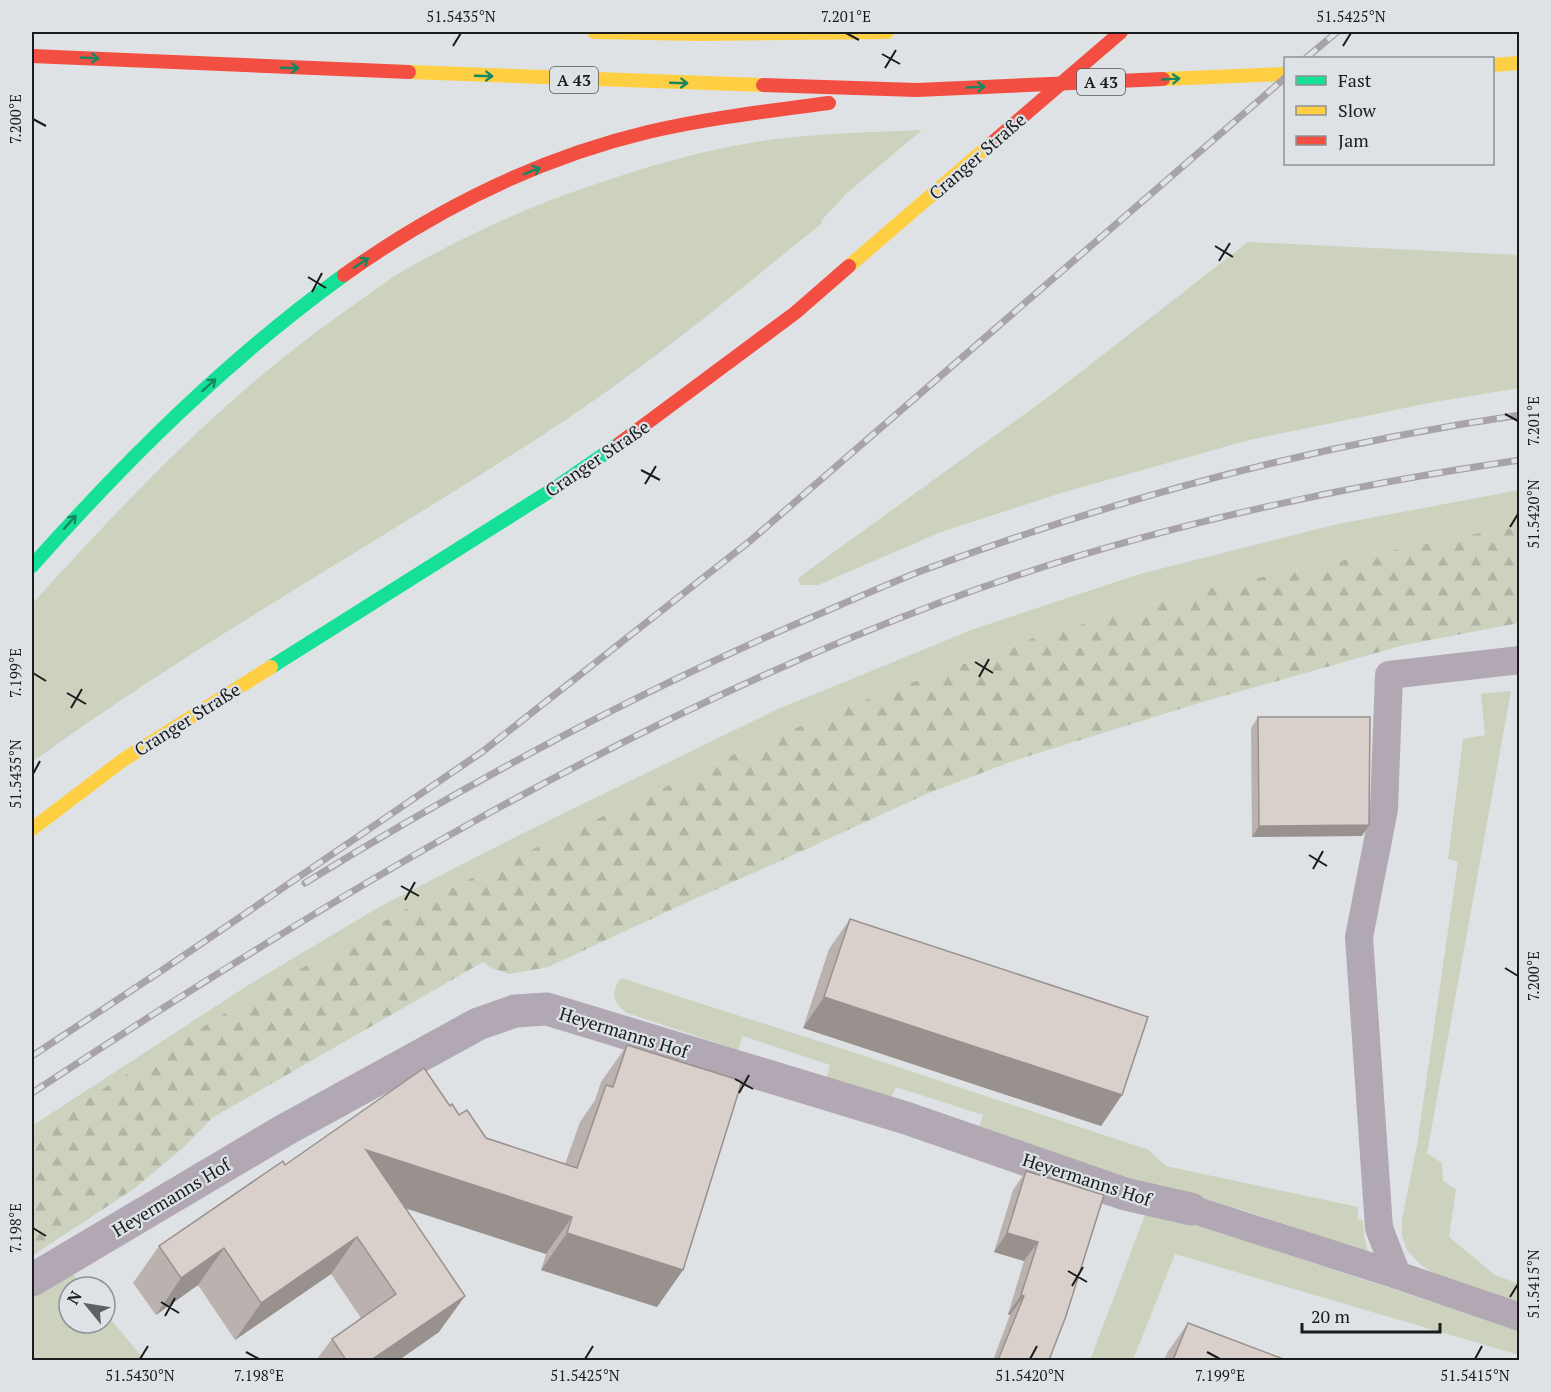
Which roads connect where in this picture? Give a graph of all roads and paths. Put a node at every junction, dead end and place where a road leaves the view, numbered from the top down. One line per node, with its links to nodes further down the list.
1 (594, 32): 2 (main road)
2 (887, 32)
3 (1120, 32): 11 (main road, Cranger Straße, bridge)
4 (32, 56): 8 (main road, A 43, one-way to 8)
5 (1520, 63): 6 (main road)
6 (1494, 65)
7 (1284, 74): 8 (main road, A 43, one-way to 7)
8 (917, 90): 9 (main road, one-way to 8)
9 (32, 566)
10 (1520, 660): 13 (lane)
11 (32, 829)
12 (1191, 1209): 13 (lane); 14 (street, Heyermanns Hof)
13 (1397, 1275): 15 (lane)
14 (32, 1280)
15 (1520, 1317)

